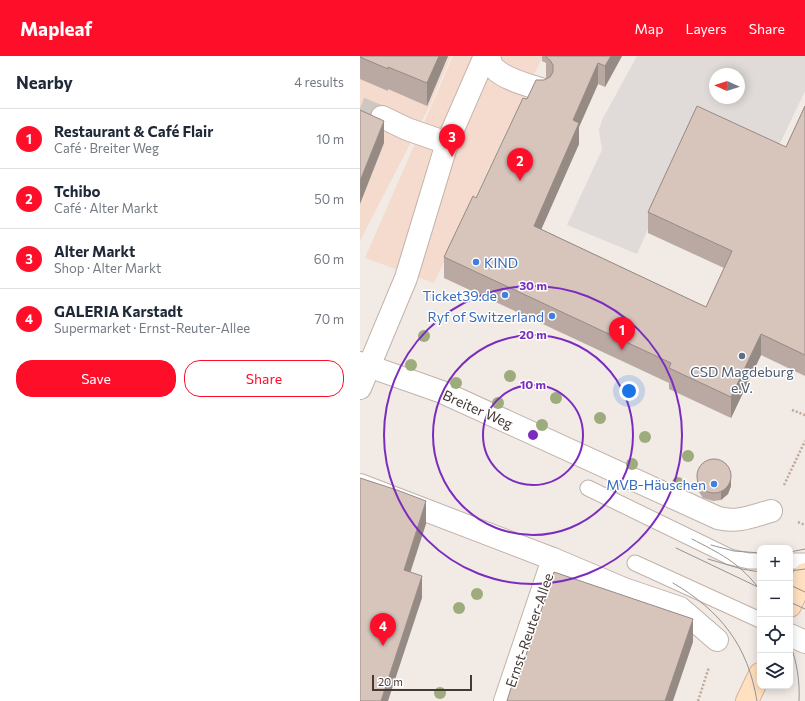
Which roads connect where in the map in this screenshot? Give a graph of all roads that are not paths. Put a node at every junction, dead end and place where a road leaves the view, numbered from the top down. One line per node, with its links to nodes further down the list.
1 (485, 56): 5 (street)
2 (489, 56): 3 (street)
3 (541, 89)
4 (382, 117): 5 (street)
5 (447, 144): 6 (street)
6 (364, 365): 7 (street); 10 (street, Breiter Weg)
7 (360, 388)
8 (360, 486): 11 (street)
9 (588, 488): 12 (lane)
10 (771, 511)
11 (553, 559): 20 (street); 23 (street, Ernst-Reuter-Allee)
12 (757, 561)
13 (793, 561): 14 (lane)
14 (805, 561)
15 (635, 563): 18 (lane)
16 (805, 574): 17 (main road)
17 (793, 600)
18 (757, 619)
19 (793, 636): 21 (street)
20 (718, 640)
21 (805, 642)
22 (757, 681): 24 (main road)
23 (504, 701)
24 (748, 701)

